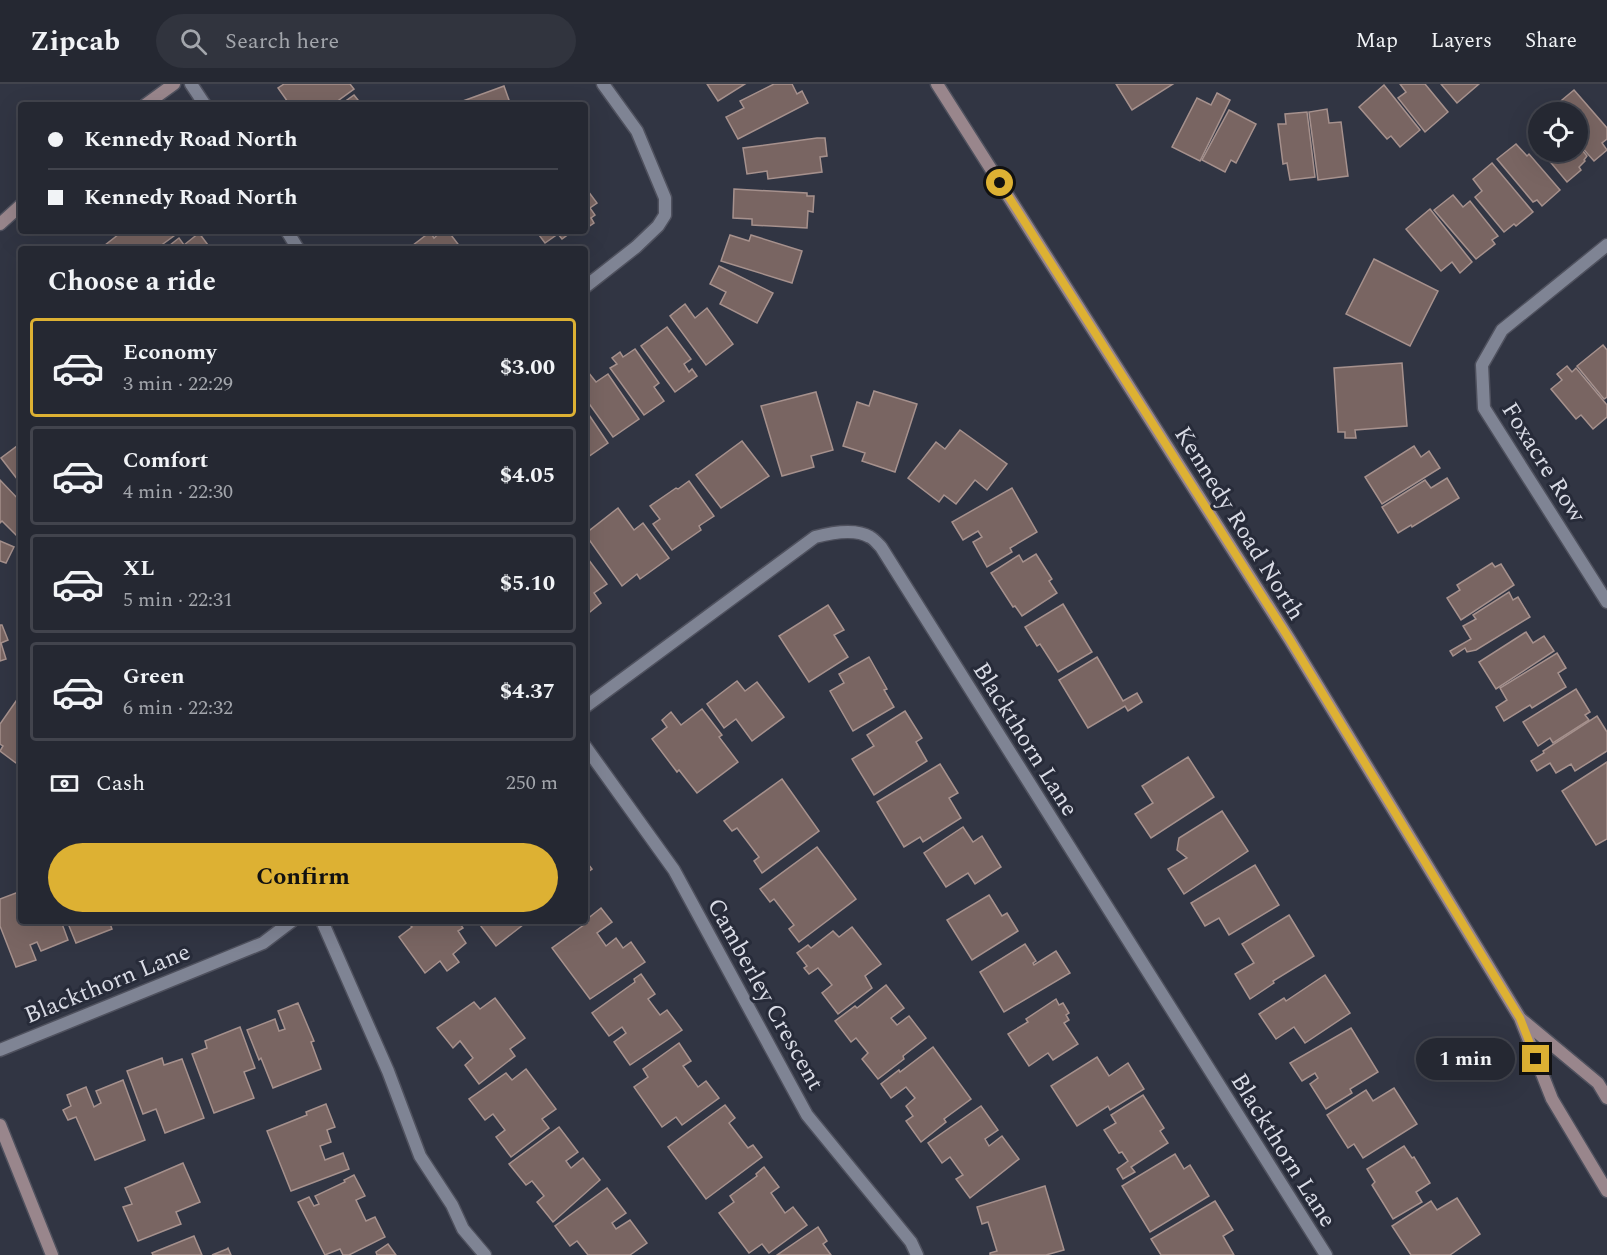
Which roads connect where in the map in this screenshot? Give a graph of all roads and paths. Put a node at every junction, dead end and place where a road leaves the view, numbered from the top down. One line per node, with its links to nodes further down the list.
1 (174, 84): 5 (main road)
2 (191, 84): 6 (street)
3 (603, 84): 10 (street)
4 (937, 84): 16 (main road, Kennedy Road North)
5 (150, 102)
6 (203, 102)
7 (18, 208): 8 (main road)
8 (0, 225)
9 (1607, 244): 11 (street, Foxacre Row)
10 (588, 285)
11 (1607, 602)
12 (588, 705): 24 (street, Blackthorn Lane)
13 (588, 750): 23 (street, Camberley Crescent)
14 (288, 924): 17 (street, Blackthorn Lane)
15 (323, 924): 22 (street)
16 (1520, 1018): 18 (main road, Kennedy Road North); 20 (main road, Kennedy Road North)
17 (0, 1050)
18 (1607, 1098)
19 (0, 1125): 21 (main road)
20 (1607, 1191)
21 (52, 1255)
22 (485, 1255)
23 (917, 1255)
24 (1326, 1255)

